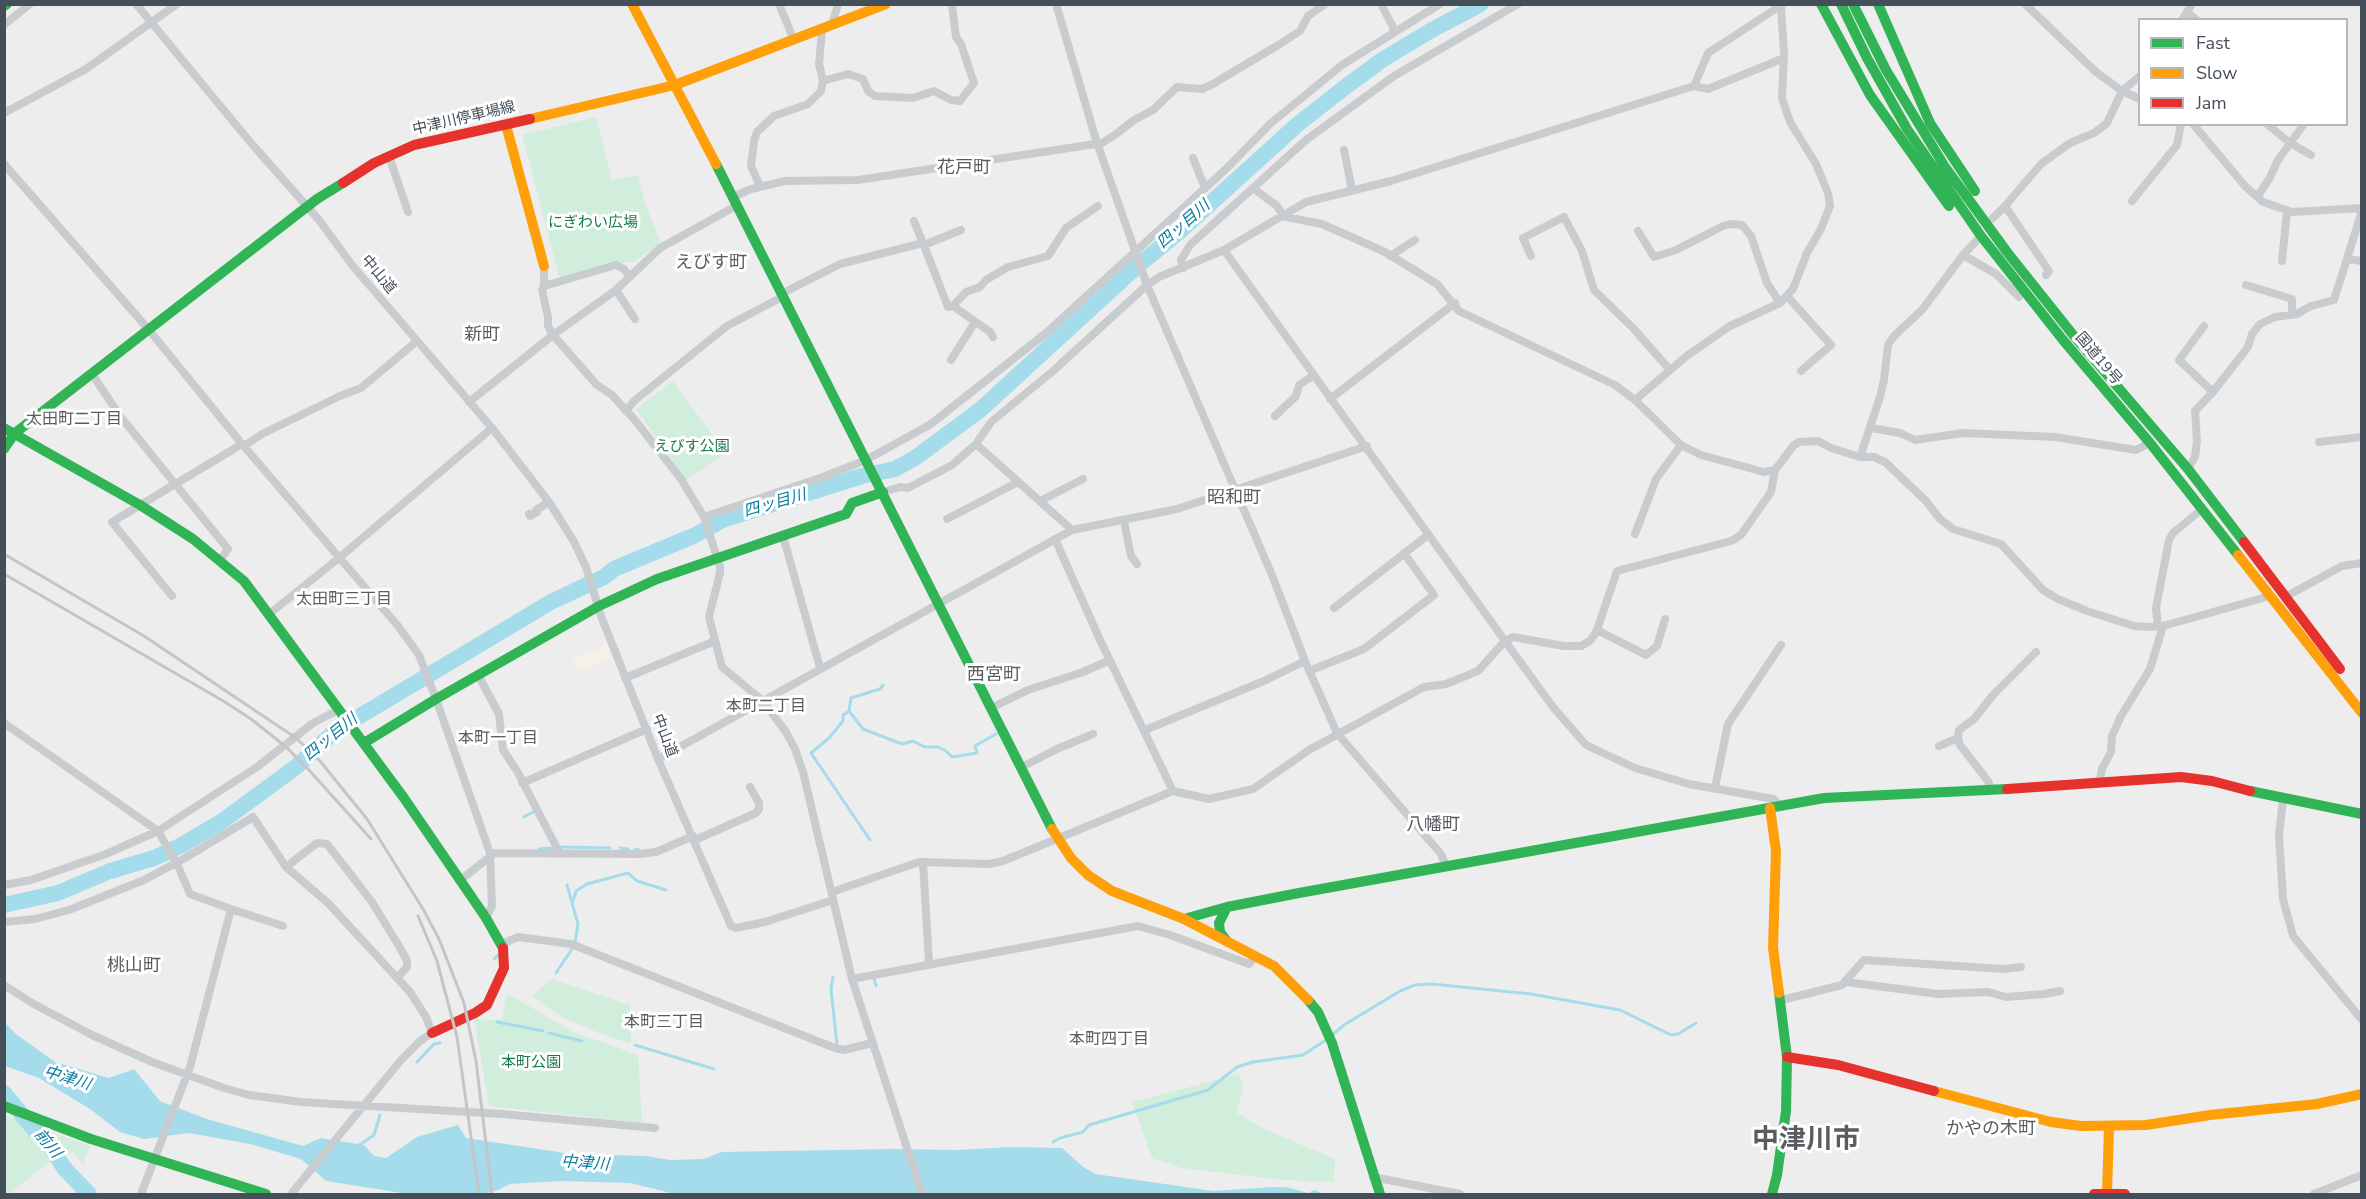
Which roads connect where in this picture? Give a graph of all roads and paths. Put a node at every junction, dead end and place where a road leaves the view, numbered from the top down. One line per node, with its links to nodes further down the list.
1 (30, 4): 21 (street)
2 (135, 4): 20 (street, 中山道)
3 (177, 4): 20 (street)
4 (632, 4): 28 (main road)
5 (779, 4): 24 (street)
6 (838, 4): 22 (street)
7 (886, 4): 22 (main road, 中津川停車場線)
8 (952, 4): 27 (street)
9 (1056, 4): 38 (street)
10 (1325, 4): 38 (street)
11 (1381, 4): 23 (street)
12 (1440, 4): 23 (street)
13 (1518, 4): 47 (street)
14 (1821, 4): 63 (main road)
15 (1841, 4): 63 (main road, 国道19号)
16 (1853, 4): 68 (main road, 国道19号)
17 (1878, 4): 59 (main road)
18 (2025, 4): 30 (street)
19 (1782, 5): 25 (street); 29 (street)
20 (150, 24): 32 (street); 53 (street, 中山道)
21 (4, 25)
22 (827, 27): 24 (main road, 中津川停車場線); 27 (street)
23 (1395, 31): 46 (street)
24 (794, 40): 28 (main road, 中津川停車場線)
25 (1784, 58): 29 (street); 84 (street)
26 (2138, 77): 30 (street)
27 (823, 81): 45 (street)
28 (675, 85): 33 (main road, 中津川停車場線); 51 (main road)
29 (1694, 86): 48 (street)
30 (2122, 91): 31 (street); 54 (street)
31 (2138, 99)
32 (4, 112)
33 (506, 125): 42 (main road, 中津川停車場線); 75 (main road)
34 (2181, 126): 50 (street)
35 (2195, 126): 49 (street)
36 (2270, 126): 39 (street)
37 (2303, 126): 39 (street)
38 (1097, 143): 45 (street); 67 (street)
39 (2290, 143): 41 (street); 49 (street)
40 (1344, 150): 48 (street)
41 (2311, 155)
42 (389, 156): 53 (main road, 中津川停車場線); 57 (street)
43 (1193, 158): 46 (street)
44 (4, 164): 93 (street)
45 (760, 186): 51 (street)
46 (1205, 188): 67 (street)
47 (1253, 188): 58 (street); 76 (street)
48 (1352, 190): 58 (street)
49 (2257, 197): 56 (street)
50 (2132, 201)
51 (735, 202): 78 (street); 83 (main road)
52 (1098, 206): 88 (street)
53 (308, 207): 93 (main road, 中津川停車場線); 96 (street, 中山道)
54 (2005, 207): 59 (street); 77 (street)
55 (2361, 209): 56 (street); 72 (street)
56 (2287, 211): 73 (street)
57 (408, 212)
58 (1282, 215): 66 (street); 70 (street)
59 (1993, 218): 68 (main road)
60 (914, 221): 65 (street)
61 (961, 230): 65 (street)
62 (1638, 231): 87 (street)
63 (1981, 236): 69 (street); 113 (main road, 国道19号)
64 (1416, 240): 70 (street)
65 (923, 244): 83 (street); 88 (street)
66 (1224, 250): 76 (street); 101 (street)
67 (1136, 252): 79 (street); 120 (street)
68 (2007, 252): 121 (main road, 国道19号)
69 (1964, 255): 85 (street); 109 (street)
70 (1390, 256): 86 (street)
71 (1531, 256): 98 (street)
72 (2346, 259): 74 (street); 89 (street)
73 (2282, 261)
74 (2361, 261)
75 (544, 266): 81 (street)
76 (1183, 268): 79 (street)
77 (2046, 275)
78 (629, 276): 81 (street); 82 (street)
79 (1147, 285): 114 (street); 126 (street)
80 (2246, 285): 89 (street)
81 (544, 286): 94 (street)
82 (616, 290): 90 (street); 94 (street)
83 (782, 295): 106 (street); 120 (main road)
84 (1786, 296): 87 (street); 99 (street)
85 (2019, 297)
86 (1455, 303): 103 (street); 104 (street)
87 (1780, 303): 98 (street)
88 (953, 306): 91 (street)
89 (2292, 315): 102 (street)
90 (635, 319)
91 (975, 322): 95 (street); 97 (street)
92 (2204, 326): 102 (street)
93 (149, 330): 100 (main road, 中津川停車場線); 116 (street)
94 (553, 334): 105 (street); 106 (street)
95 (993, 337)
96 (417, 341): 105 (street, 中山道); 116 (street)
97 (951, 360)
98 (1670, 370): 104 (street)
99 (1801, 371)
100 (92, 374): 110 (main road, 中津川停車場線); 125 (street)
101 (1314, 375): 103 (street); 107 (street)
102 (2213, 393): 121 (street)
103 (1330, 399): 117 (street)
104 (1635, 400): 115 (street)
105 (469, 402): 108 (street, 中山道)
106 (627, 411): 133 (street)
107 (1275, 416)
108 (492, 428): 129 (street, 中山道); 142 (street)
109 (1871, 428): 113 (street); 119 (street)
110 (10, 430): 118 (main road, 中津川停車場線); 130 (main road)
111 (2361, 437): 112 (street)
112 (2319, 442)
113 (2150, 443): 131 (main road, 国道19号)
114 (976, 444): 124 (street); 127 (street)
115 (1681, 444): 122 (street); 137 (street)
116 (243, 445): 125 (street); 142 (street)
117 (1367, 446): 126 (street); 138 (street)
118 (4, 449)
119 (1860, 457): 122 (street); 155 (street)
120 (867, 463): 127 (main road); 133 (street)
121 (2188, 469): 149 (main road, 国道19号)
122 (1775, 470): 156 (street)
123 (1083, 479): 128 (street)
124 (1018, 482): 128 (street); 134 (street)
125 (176, 483): 130 (street); 144 (street)
126 (1235, 489): 135 (street); 162 (street)
127 (881, 490): 139 (main road); 151 (main road)
128 (1040, 501): 136 (street)
129 (549, 502): 132 (street); 150 (street, 中山道)
130 (140, 505): 144 (main road); 147 (street)
131 (2202, 509): 148 (main road, 国道19号); 155 (street)
132 (529, 514)
133 (704, 519): 143 (street)
134 (947, 519)
135 (1124, 521): 136 (street); 146 (street)
136 (1072, 530): 140 (street)
137 (1635, 534)
138 (1428, 535): 141 (street); 158 (street)
139 (783, 536): 143 (main road); 163 (street)
140 (1055, 539): 151 (street); 161 (street)
141 (1404, 553): 152 (street); 164 (street)
142 (339, 558): 153 (street); 168 (street)
143 (717, 558): 150 (main road); 157 (street)
144 (220, 560): 153 (main road)
145 (2361, 563): 149 (street)
146 (1137, 564)
147 (172, 596)
148 (2270, 596): 155 (street); 172 (main road, 国道19号)
149 (2285, 597): 167 (main road, 国道19号)
150 (597, 601): 165 (main road); 166 (street, 中山道)
151 (939, 604): 163 (street); 170 (main road)
152 (1334, 608)
153 (269, 614): 171 (main road)
154 (1665, 620): 156 (street)
155 (2160, 626): 184 (street)
156 (1597, 630): 158 (street)
157 (715, 641): 166 (street); 169 (street)
158 (1505, 641): 176 (street); 186 (street)
159 (1781, 645): 186 (street)
160 (2036, 652): 178 (street)
161 (1110, 660): 170 (street); 175 (street)
162 (1305, 661): 164 (street); 175 (street)
163 (820, 668): 169 (street)
164 (1309, 671): 176 (street)
165 (478, 675): 168 (main road); 183 (street)
166 (626, 678): 174 (street, 中山道)
167 (2361, 697)
168 (436, 699): 179 (main road); 196 (street)
169 (763, 701): 181 (street); 203 (street)
170 (991, 708): 182 (main road)
171 (341, 711): 179 (main road); 192 (street)
172 (2361, 713)
173 (4, 723): 192 (street)
174 (647, 729): 181 (street, 中山道); 183 (street)
175 (1145, 730): 188 (street)
176 (1337, 733): 188 (street); 199 (street)
177 (1093, 734): 182 (street)
178 (1958, 738): 180 (street); 187 (street)
179 (364, 743): 201 (main road)
180 (1939, 746)
181 (658, 759): 193 (street, 中山道)
182 (1022, 767): 194 (main road)
183 (522, 783): 195 (street)
184 (2099, 784): 187 (main road); 189 (main road)
185 (750, 787): 193 (street)
186 (1715, 788): 190 (street)
187 (1991, 789): 190 (main road)
188 (1173, 791): 194 (street)
189 (2283, 799): 191 (main road); 221 (street)
190 (1775, 807): 199 (main road); 224 (main road)
191 (2361, 814)
192 (159, 833): 197 (street); 202 (street)
193 (694, 838): 195 (street); 203 (street, 中山道)
194 (1057, 838): 198 (street); 207 (main road)
195 (559, 852): 196 (street)
196 (490, 854): 201 (street); 206 (street)
197 (174, 859): 200 (street); 205 (street); 208 (street)
198 (923, 862): 203 (street); 213 (street)
199 (1446, 866): 204 (main road)
200 (286, 867): 215 (street); 215 (street)
201 (459, 881): 206 (main road)
202 (4, 885)
203 (832, 896): 216 (street)
204 (1227, 907): 207 (main road); 210 (main road)
205 (231, 909): 209 (street); 225 (street)
206 (486, 918): 211 (main road)
207 (1184, 919): 210 (main road)
208 (4, 922)
209 (283, 926)
210 (1226, 940): 212 (main road)
211 (502, 944): 222 (main road); 223 (street)
212 (1256, 957): 213 (street); 233 (main road)
213 (929, 963): 216 (street)
214 (2021, 968): 217 (street)
215 (397, 978): 222 (street)
216 (852, 979): 223 (street)
217 (1846, 982): 219 (street); 220 (street)
218 (4, 985): 225 (street)
219 (2060, 991)
220 (1786, 999)
221 (2361, 1020)
222 (432, 1033): 228 (street)
223 (872, 1043): 238 (street)
224 (1787, 1057): 229 (main road); 240 (main road)
225 (186, 1077): 228 (street); 231 (street)
226 (2361, 1094): 229 (main road)
227 (4, 1106): 231 (main road)
228 (364, 1106): 230 (street); 234 (street)
229 (2109, 1126): 235 (main road)
230 (655, 1128)
231 (156, 1154): 236 (street); 237 (main road)
232 (2361, 1175): 243 (street)
233 (1377, 1186): 239 (street)
234 (292, 1193)
235 (2107, 1193): 241 (main road); 242 (main road)
236 (141, 1194)
237 (266, 1194)
238 (922, 1194)
239 (1460, 1194)
240 (1772, 1194)
241 (2094, 1194)
242 (2125, 1194)
243 (2314, 1194)

